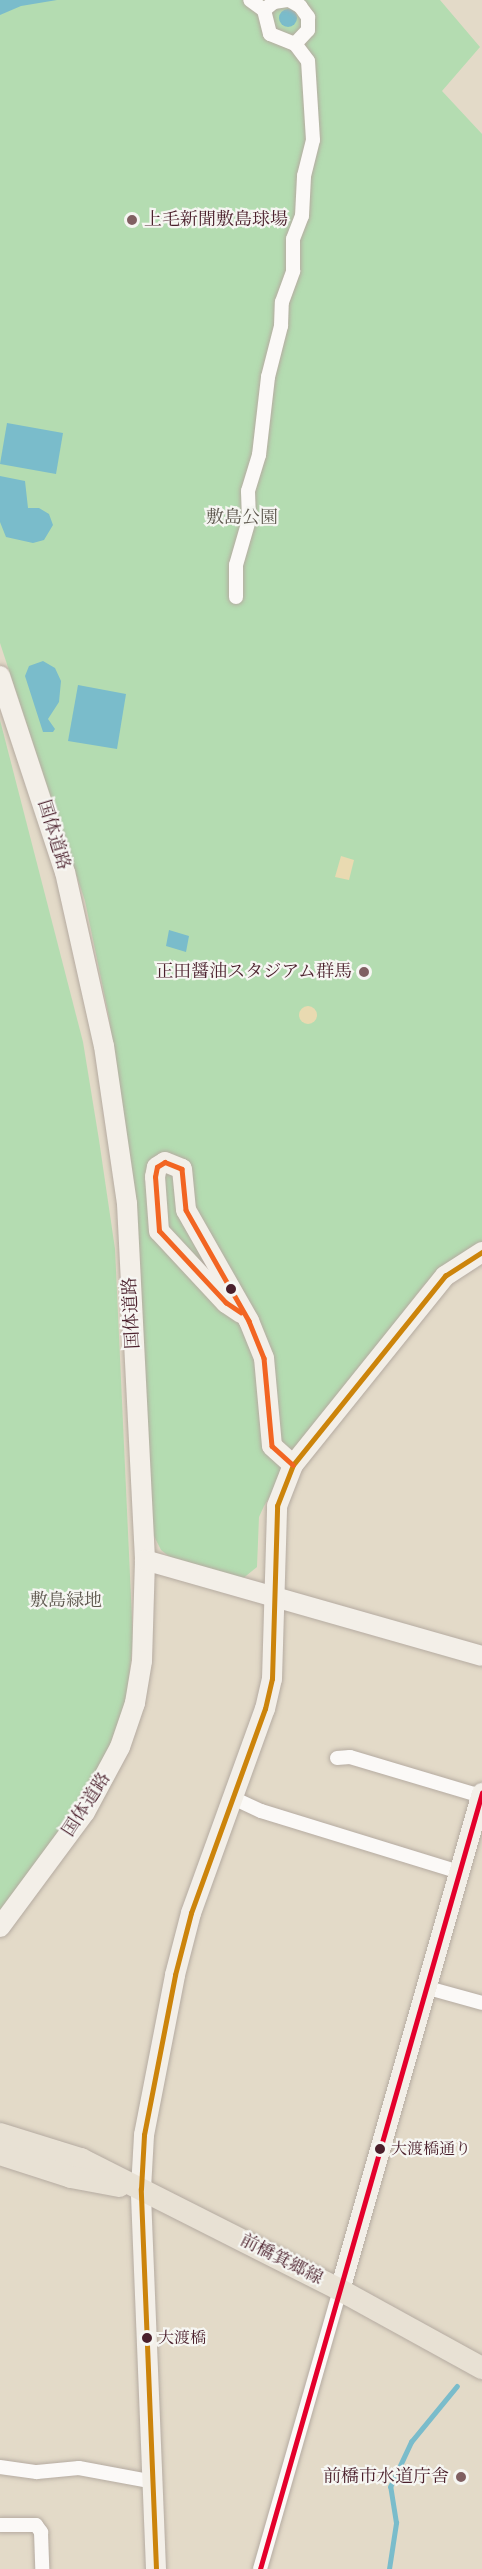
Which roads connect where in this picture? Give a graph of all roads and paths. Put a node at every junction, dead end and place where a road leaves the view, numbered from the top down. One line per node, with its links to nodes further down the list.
1 (250, 0): 2 (street)
2 (264, 10): 3 (street); 3 (street)
3 (295, 44): 4 (street)
4 (236, 597)
5 (0, 676): 9 (street, 国体道路)
6 (482, 1252): 8 (street)
7 (241, 1313): 7 (street); 8 (street)
8 (293, 1465): 10 (street)
9 (145, 1560): 10 (street); 16 (street, 国体道路)
10 (272, 1595): 11 (street); 14 (street)
11 (482, 1656)
12 (337, 1758): 13 (street)
13 (482, 1794): 15 (street)
14 (233, 1798): 15 (street); 22 (street)
15 (459, 1872): 17 (street)
16 (0, 1927)
17 (428, 1988): 18 (street); 23 (street)
18 (482, 2003)
19 (0, 2134): 20 (main road)
20 (28, 2152): 21 (main road); 22 (main road, 前橋箕郷線)
21 (0, 2154)
22 (141, 2189): 23 (main road, 前橋箕郷線); 26 (street)
23 (340, 2290): 24 (main road, 前橋箕郷線); 30 (street)
24 (482, 2368)
25 (0, 2467): 26 (street)
26 (154, 2482): 29 (street)
27 (0, 2525): 28 (street)
28 (42, 2569)
29 (156, 2569)
30 (260, 2569)

